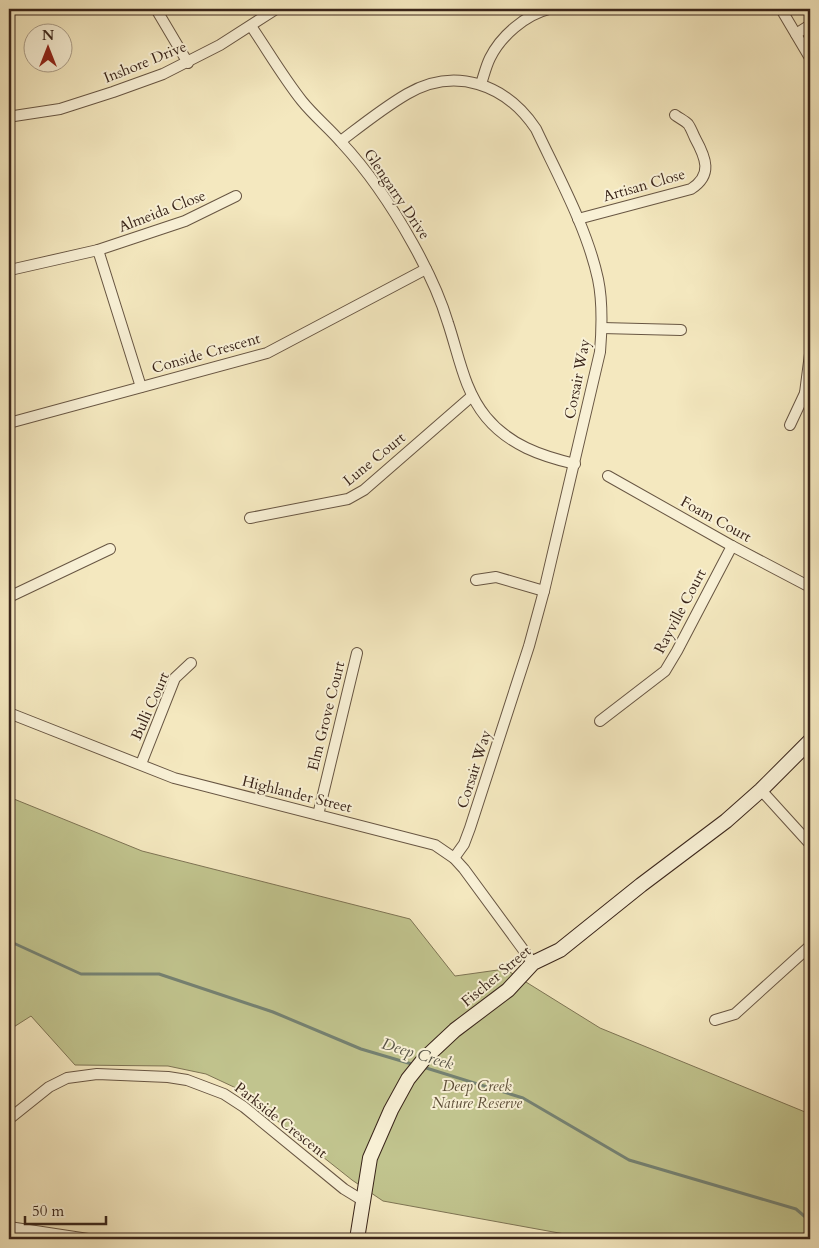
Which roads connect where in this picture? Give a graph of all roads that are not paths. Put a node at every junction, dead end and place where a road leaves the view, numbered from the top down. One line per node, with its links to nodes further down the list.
1 (156, 9): 9 (street)
2 (276, 9): 6 (street, Inshore Drive)
3 (549, 9): 10 (street)
4 (781, 9): 7 (street)
5 (810, 25): 7 (street)
6 (251, 26): 9 (street, Inshore Drive); 13 (street, Glengarry Drive)
7 (796, 34): 8 (street)
8 (810, 58)
9 (188, 63): 12 (street, Inshore Drive)
10 (481, 84): 13 (street, Corsair Way); 15 (street, Corsair Way)
11 (675, 115): 15 (street, Artisan Close)
12 (14, 116)
13 (341, 141): 17 (street, Glengarry Drive)
14 (236, 196): 16 (street, Almeida Close)
15 (578, 219): 19 (street, Corsair Way)
16 (98, 250): 18 (street, Almeida Close); 22 (street)
17 (426, 269): 22 (street, Conside Crescent); 24 (street, Glengarry Drive)
18 (10, 270)
19 (602, 328): 20 (street); 27 (street, Corsair Way)
20 (681, 330)
21 (810, 354): 23 (street)
22 (141, 387): 25 (street, Conside Crescent)
23 (808, 393): 26 (street)
24 (472, 396): 27 (street, Glengarry Drive); 29 (street, Lune Court)
25 (9, 423)
26 (790, 425)
27 (575, 464): 34 (street, Corsair Way)
28 (608, 476): 30 (street, Foam Court)
29 (250, 518)
30 (732, 546): 33 (street, Foam Court); 39 (street, Rayville Court)
31 (110, 549): 35 (street)
32 (476, 580): 34 (street)
33 (810, 587)
34 (544, 591): 45 (street, Corsair Way)
35 (9, 597)
36 (357, 653): 43 (street, Elm Grove Court)
37 (192, 663): 41 (street, Bulli Court)
38 (9, 713): 41 (street, Highlander Street)
39 (600, 721)
40 (810, 741): 42 (street, Fischer Street)
41 (140, 764): 43 (street, Highlander Street)
42 (761, 790): 44 (street); 47 (street, Fischer Street)
43 (318, 814): 45 (street, Highlander Street)
44 (810, 844)
45 (454, 858): 47 (street, Highlander Street)
46 (810, 946): 48 (street)
47 (533, 964): 50 (street, Fischer Street)
48 (715, 1020)
49 (9, 1119): 50 (street, Parkside Crescent)
50 (362, 1200): 53 (street, Fischer Street)
51 (9, 1227): 52 (street)
52 (88, 1239)
53 (357, 1239)

